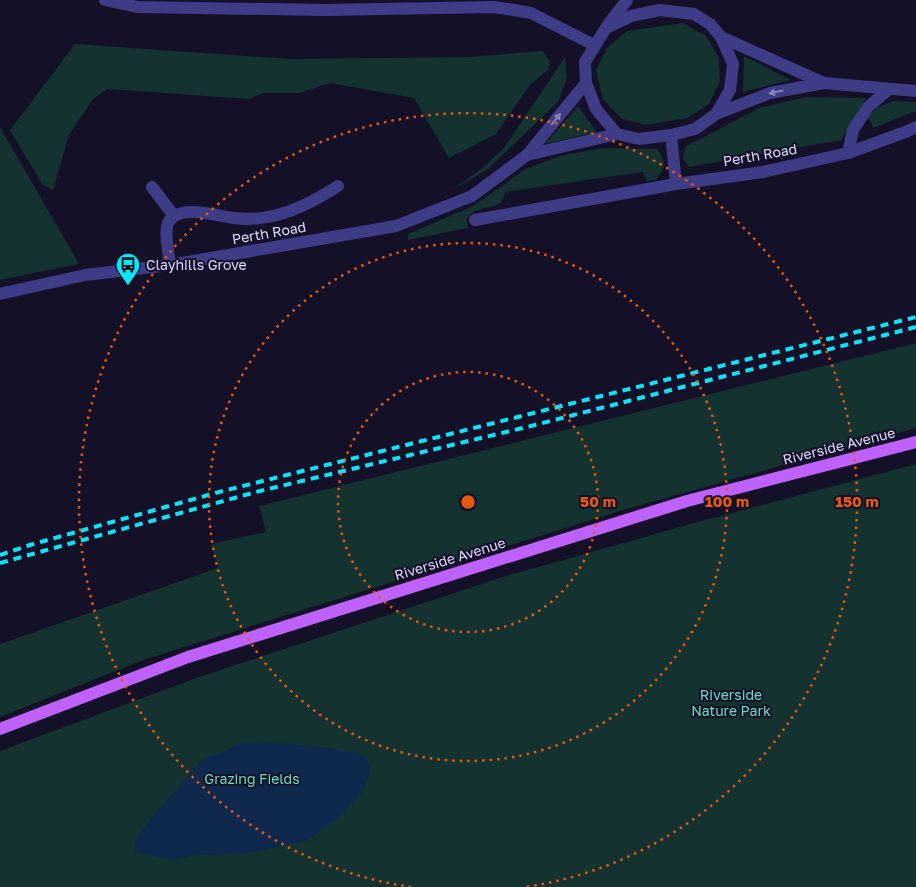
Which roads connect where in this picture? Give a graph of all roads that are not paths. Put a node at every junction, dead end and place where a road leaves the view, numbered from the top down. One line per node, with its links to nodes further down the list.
1 (105, 0): 4 (street)
2 (626, 0): 6 (street)
3 (691, 0): 5 (street)
4 (325, 5): 8 (street)
5 (694, 14): 6 (street, Perth Road); 7 (street, Perth Road)
6 (606, 28): 8 (street, Perth Road)
7 (721, 37): 10 (street, Perth Road); 13 (street, Perth Road)
8 (594, 45): 9 (street, Perth Road)
9 (586, 83): 15 (street, Perth Road); 18 (street, Perth Road, one-way to 9)
10 (824, 84): 11 (street, Perth Road); 13 (street, Perth Road, one-way to 13)
11 (889, 89): 12 (street, Perth Road); 17 (street)
12 (916, 91)
13 (716, 114): 16 (street, Perth Road)
14 (916, 127): 17 (street, Perth Road)
15 (617, 134): 16 (street, Perth Road); 18 (street, Perth Road)
16 (671, 135): 19 (street)
17 (848, 153): 19 (street, Perth Road)
18 (527, 156): 24 (street, Perth Road)
19 (676, 184): 23 (street, Perth Road)
20 (338, 186): 22 (street)
21 (152, 187): 22 (street)
22 (174, 216): 24 (street)
23 (475, 220)
24 (170, 265): 25 (street, Perth Road)
25 (0, 294)
26 (916, 442): 27 (main road, Riverside Avenue)
27 (0, 729)

